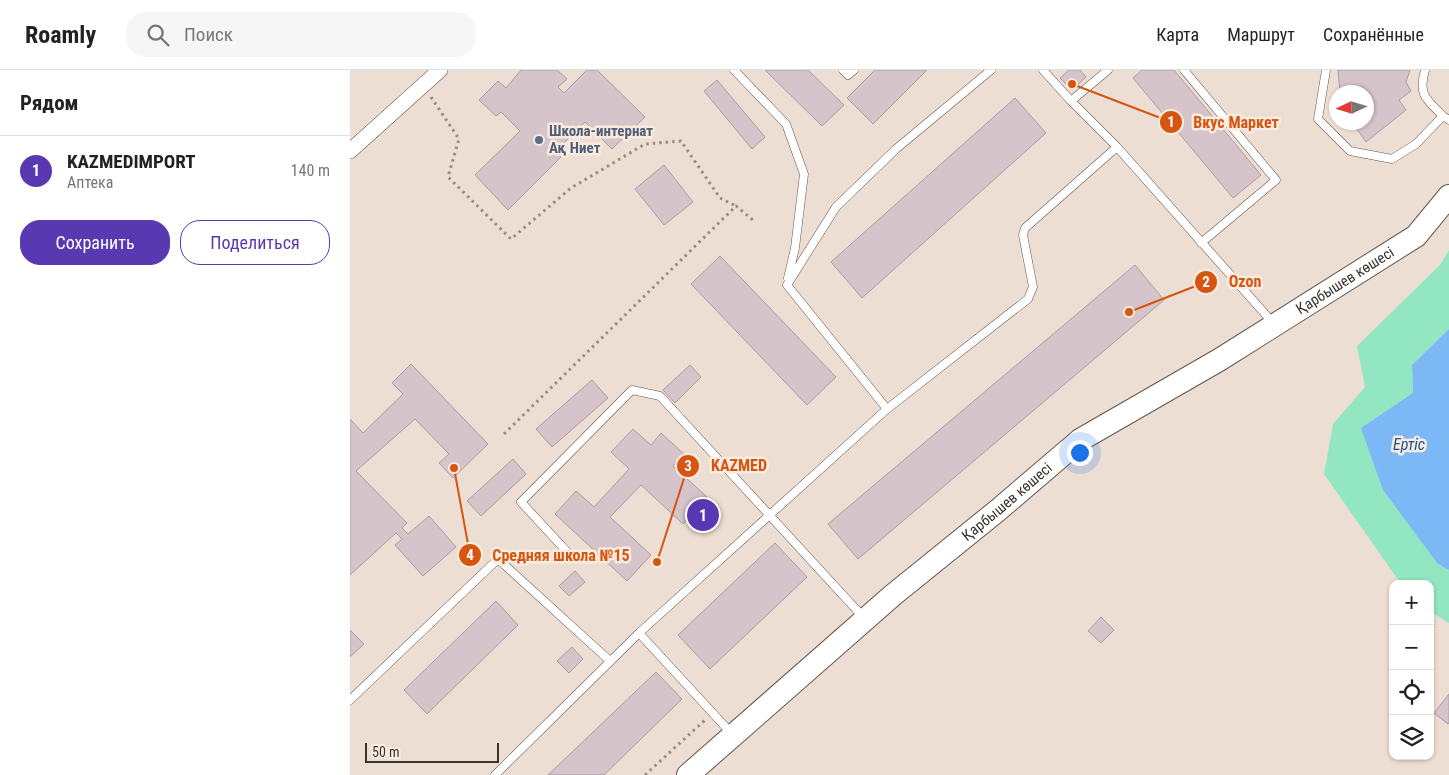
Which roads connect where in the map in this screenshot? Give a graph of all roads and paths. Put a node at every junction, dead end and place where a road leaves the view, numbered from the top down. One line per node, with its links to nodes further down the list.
1 (440, 70): 11 (street)
2 (734, 70): 20 (lane)
3 (843, 70): 4 (lane)
4 (854, 70)
5 (991, 70): 20 (lane)
6 (1043, 70): 12 (lane)
7 (1108, 70): 12 (lane)
8 (1184, 70): 19 (lane)
9 (1326, 70): 13 (lane)
10 (1425, 70): 13 (lane)
11 (423, 85): 15 (street); 17 (path)
12 (1071, 101): 14 (lane)
13 (1446, 118)
14 (1117, 147): 19 (lane); 22 (lane)
15 (350, 151)
16 (1449, 196): 21 (main road, Қарбышев көшесі)
17 (736, 206): 18 (path); 23 (path)
18 (753, 220)
19 (1201, 243): 21 (lane)
20 (787, 285): 22 (lane)
21 (1274, 324): 26 (main road, Қарбышев көшесі)
22 (887, 409): 24 (lane)
23 (504, 434)
24 (769, 516): 25 (lane); 26 (lane); 27 (lane)
25 (570, 555)
26 (866, 620): 31 (main road, Қарбышев көшесі)
27 (639, 633): 28 (lane); 30 (lane)
28 (610, 662): 29 (lane); 32 (lane)
29 (350, 700)
30 (713, 713): 31 (lane); 33 (path)
31 (734, 736): 34 (main road, Қарбышев көшесі)
32 (495, 775)
33 (645, 775)
34 (688, 775)

